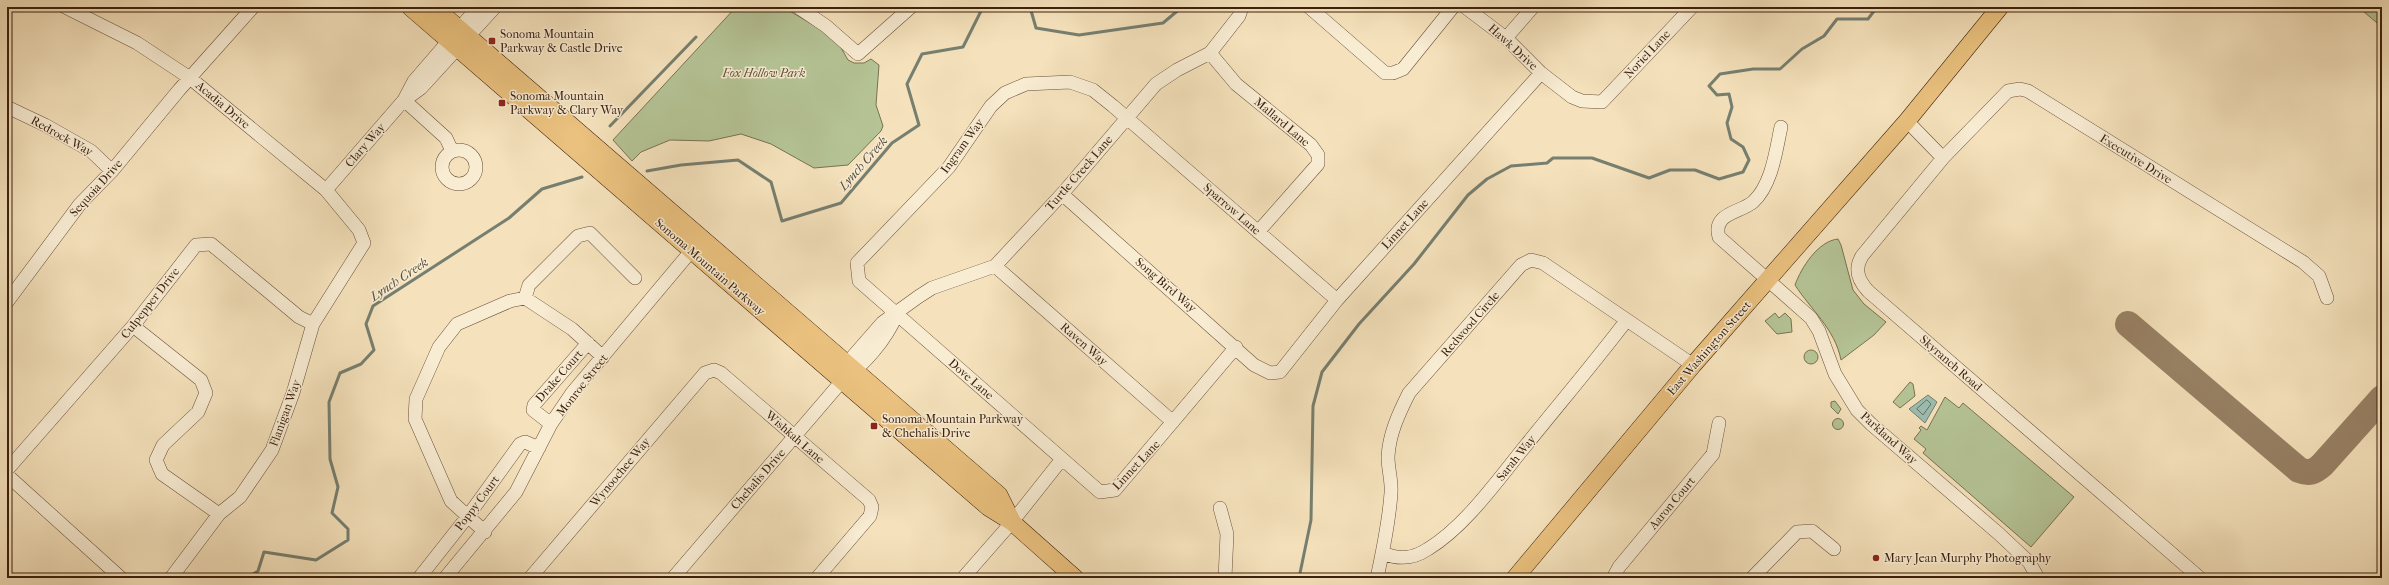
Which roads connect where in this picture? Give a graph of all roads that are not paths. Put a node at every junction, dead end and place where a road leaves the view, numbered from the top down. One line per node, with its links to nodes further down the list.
1 (66, 7): 20 (street, Acadia Drive)
2 (253, 7): 20 (street, Sequoia Drive)
3 (410, 7): 17 (main road, Sonoma Mountain Parkway)
4 (434, 7): 17 (main road, Sonoma Mountain Parkway)
5 (478, 7): 17 (street)
6 (495, 7): 17 (street)
7 (798, 7): 8 (street)
8 (911, 7)
9 (1242, 7): 18 (street, Turtle Creek Lane)
10 (1309, 7): 11 (street)
11 (1453, 7)
12 (1465, 7): 16 (street, Hawk Drive)
13 (1533, 7): 16 (street)
14 (1692, 7): 22 (street, Noriel Lane)
15 (2000, 7): 25 (main road, East Washington Street)
16 (1506, 38): 19 (street, Hawk Drive)
17 (458, 39): 21 (street, Clary Way); 34 (main road, Sonoma Mountain Parkway)
18 (1210, 53): 24 (street, Turtle Creek Lane); 33 (street, Mallard Lane)
19 (1541, 73): 22 (street, Hawk Drive); 40 (street, Linnet Lane)
20 (190, 78): 29 (street, Sequoia Drive); 30 (street, Acadia Drive)
21 (404, 100): 27 (street); 30 (street, Clary Way)
22 (1602, 102)
23 (7, 107): 29 (street, Redrock Way)
24 (1126, 118): 31 (street, Turtle Creek Lane); 33 (street, Sparrow Lane); 42 (street, Ingram Way)
25 (1907, 121): 28 (street); 37 (main road, East Washington Street)
26 (1781, 127): 37 (street, Parkland Way)
27 (452, 151)
28 (1943, 158): 39 (street, Executive Drive); 83 (street, Skyranch Road)
29 (112, 171): 41 (street, Sequoia Drive)
30 (326, 190): 32 (street, Acadia Drive)
31 (1062, 194): 35 (street, Turtle Creek Lane); 47 (street, Song Bird Way)
32 (359, 230): 44 (street, Flanigan Way)
33 (1258, 232): 40 (street, Sparrow Lane)
34 (696, 245): 48 (street, Monroe Street); 51 (main road, Sonoma Mountain Parkway)
35 (995, 266): 42 (street, Turtle Creek Lane); 53 (street, Raven Way)
36 (635, 278): 38 (street)
37 (1768, 279): 49 (main road, East Washington Street); 82 (street, Parkland Way)
38 (525, 298): 46 (street); 63 (street)
39 (2326, 298)
40 (1337, 300): 52 (street, Linnet Lane)
41 (7, 302)
42 (897, 314): 51 (street, Turtle Creek Lane); 58 (street, Dove Lane)
43 (1626, 321): 49 (street, Redwood Circle); 67 (street, Sarah Way); 67 (street, Redwood Circle)
44 (313, 324): 45 (street, Culpepper Drive); 62 (street, Flanigan Way)
45 (133, 326): 59 (street, Culpepper Drive); 62 (street)
46 (588, 343): 48 (street); 55 (street, Drake Court)
47 (1236, 347): 52 (street, Song Bird Way); 53 (street, Linnet Lane)
48 (603, 357): 55 (street, Monroe Street)
49 (1693, 365): 79 (main road, East Washington Street)
50 (714, 370): 56 (street, Wishkah Lane); 72 (street, Wynoochee Way)
51 (848, 372): 56 (street, Chehalis Drive); 64 (main road, Sonoma Mountain Parkway)
52 (1270, 373)
53 (1173, 422): 58 (street, Linnet Lane)
54 (1719, 423): 80 (street, Aaron Court)
55 (551, 424): 57 (street, Monroe Street)
56 (794, 437): 73 (street, Chehalis Drive); 74 (street, Wishkah Lane)
57 (539, 448): 63 (street, Poppy Court); 65 (street, Monroe Street)
58 (1062, 459): 64 (street)
59 (7, 470)
60 (7, 475): 68 (street)
61 (1220, 508): 77 (street)
62 (219, 514): 69 (street, Flanigan Way)
63 (468, 516): 65 (street); 70 (street, Poppy Court)
64 (1012, 522): 75 (street); 76 (main road, Sonoma Mountain Parkway)
65 (485, 532): 71 (street, Monroe Street)
66 (1834, 548): 81 (street)
67 (1383, 553): 78 (street, Redwood Circle)
68 (121, 578)
69 (171, 578)
70 (419, 578)
71 (445, 578)
72 (530, 578)
73 (673, 578)
74 (817, 578)
75 (963, 578)
76 (1075, 578)
77 (1225, 578)
78 (1378, 578)
79 (1515, 578)
80 (1613, 578)
81 (1752, 578)
82 (2038, 578)
83 (2200, 578)

